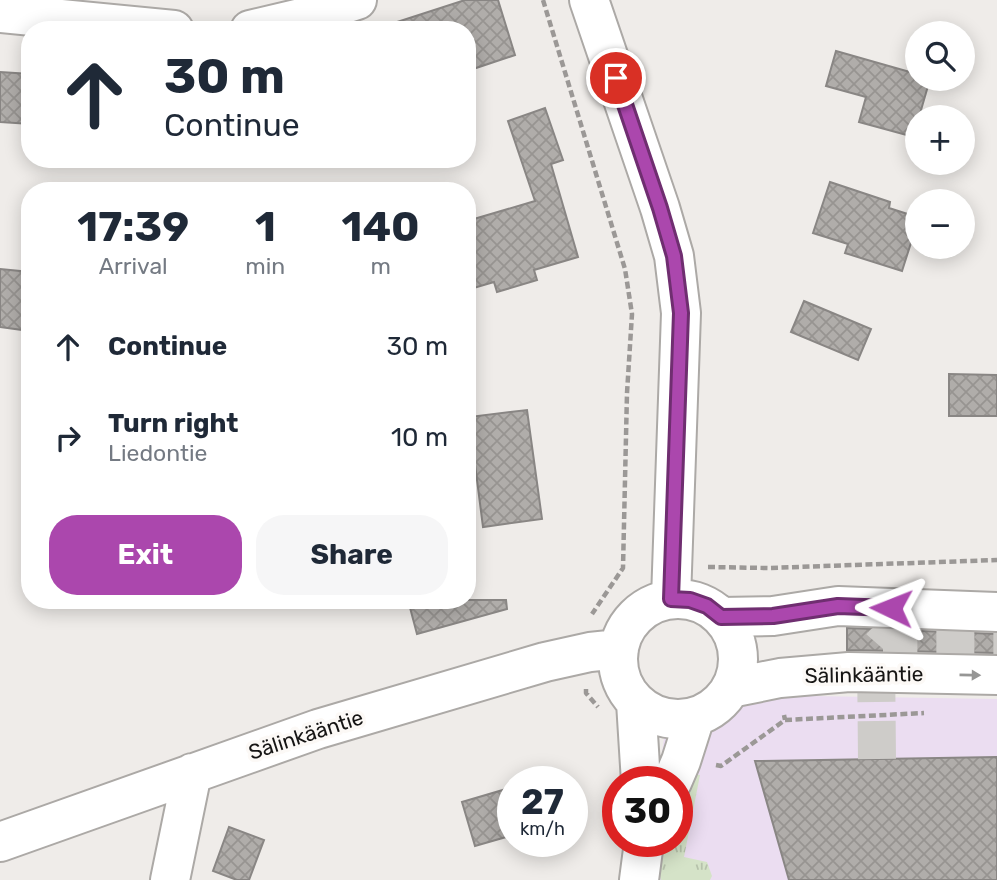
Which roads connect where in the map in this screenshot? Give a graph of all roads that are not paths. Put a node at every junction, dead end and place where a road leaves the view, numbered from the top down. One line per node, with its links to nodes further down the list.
1 (357, 0): 5 (street)
2 (589, 0): 6 (street)
3 (0, 13): 4 (street)
4 (82, 21)
5 (288, 21)
6 (671, 583): 8 (street); 9 (street)
7 (997, 612): 8 (street)
8 (721, 617): 11 (street)
9 (604, 650): 12 (street); 16 (street, Sälinkääntie)
10 (997, 675): 11 (street, Sälinkääntie, one-way to 10)
11 (731, 688): 13 (street)
12 (636, 702): 13 (street); 14 (street)
13 (695, 717): 15 (street)
14 (640, 766)
15 (679, 766)
16 (192, 773): 17 (street, Sälinkääntie); 18 (street)
17 (0, 842)
18 (170, 880)

